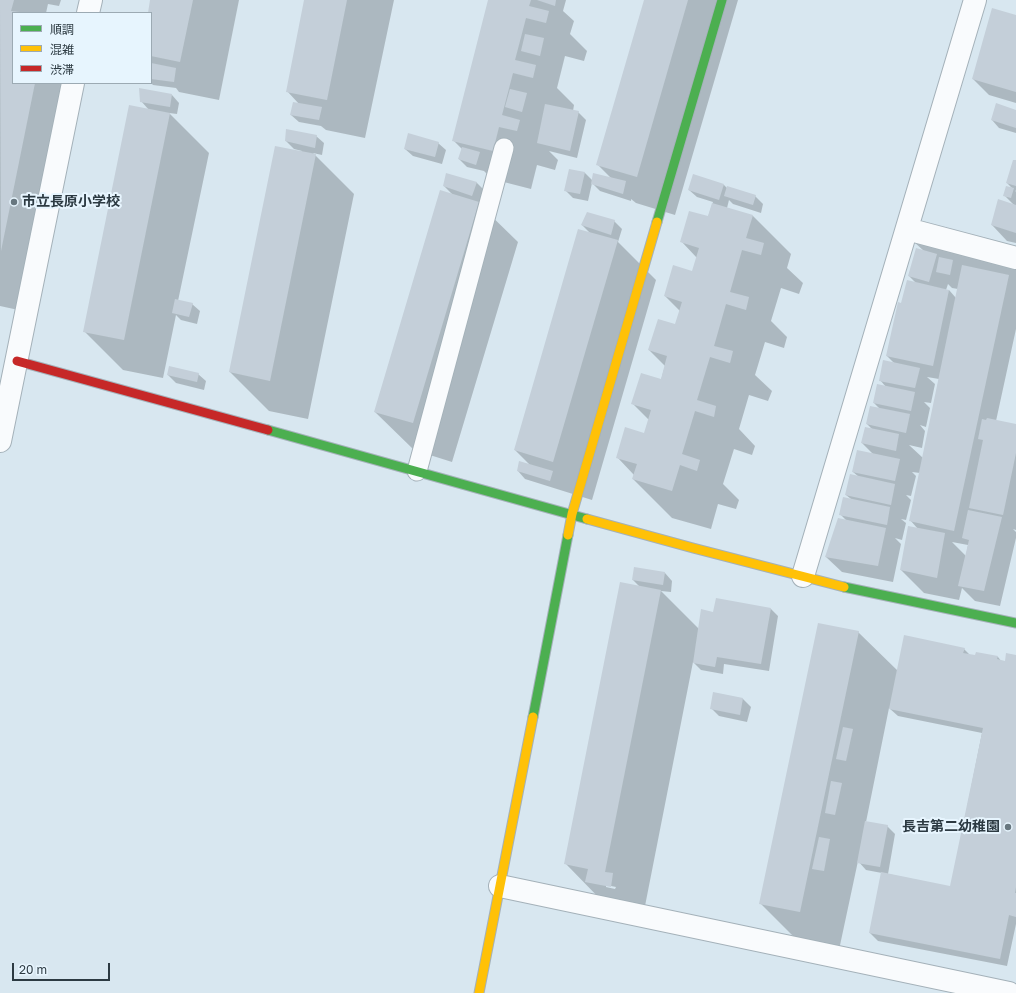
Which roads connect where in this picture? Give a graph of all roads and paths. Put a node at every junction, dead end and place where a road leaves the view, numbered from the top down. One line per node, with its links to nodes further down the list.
1 (91, 0): 4 (street)
2 (722, 0): 12 (street)
3 (976, 0): 7 (street)
4 (88, 12)
5 (73, 84): 9 (street)
6 (504, 148): 11 (lane)
7 (907, 229): 8 (street); 13 (street)
8 (1016, 258)
9 (17, 361): 10 (street); 11 (street)
10 (0, 441)
11 (417, 471): 12 (street)
12 (572, 514): 13 (street); 15 (street)
13 (802, 576): 14 (street)
14 (1016, 623)
15 (500, 886): 16 (street); 17 (street)
16 (478, 993)
17 (1009, 993)

